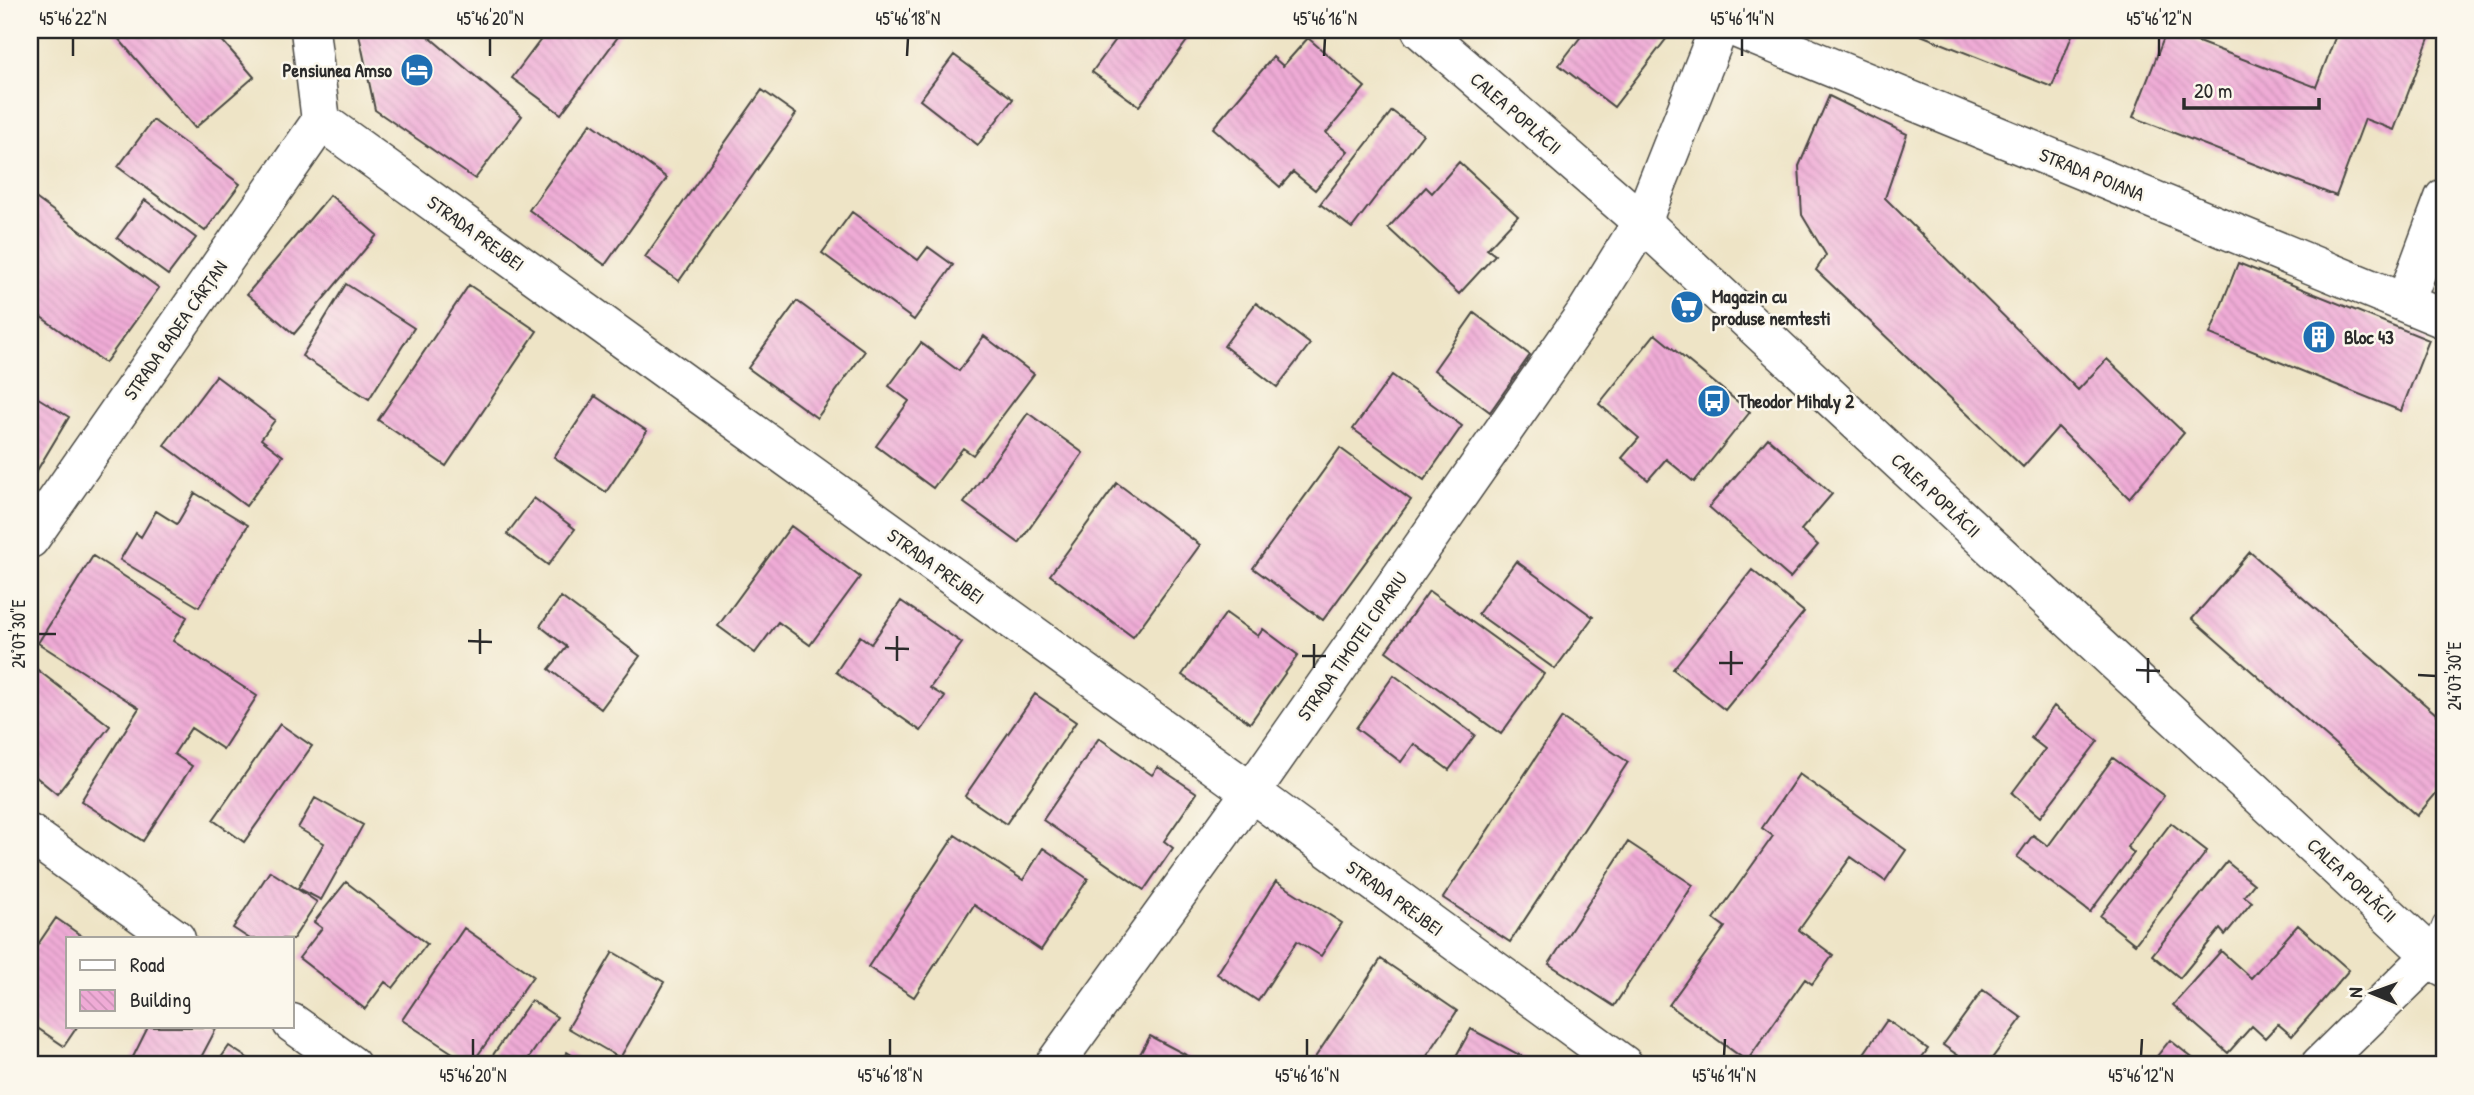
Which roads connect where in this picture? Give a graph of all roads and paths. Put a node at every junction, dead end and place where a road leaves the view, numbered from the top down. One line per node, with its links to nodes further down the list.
1 (310, 30): 5 (street)
2 (1421, 30): 7 (street, CALEA POPLĂCII)
3 (1718, 30): 7 (street, STRADA TIMOTEI CIPARIU)
4 (1740, 30): 8 (street, STRADA POIANA)
5 (321, 121): 10 (street, STRADA BADEA CÂRȚAN); 11 (street, STRADA PREJBEI)
6 (2444, 198): 8 (street)
7 (1642, 222): 11 (street, STRADA TIMOTEI CIPARIU); 14 (street, CALEA POPLĂCII)
8 (2405, 303): 9 (street, STRADA POIANA)
9 (2444, 319)
10 (30, 539)
11 (1251, 792): 17 (street, STRADA TIMOTEI CIPARIU); 18 (street, STRADA PREJBEI)
12 (30, 834): 13 (street)
13 (173, 937)
14 (2440, 949): 19 (street)
15 (294, 1024): 16 (street)
16 (351, 1065)
17 (1054, 1065)
18 (1624, 1065)
19 (2320, 1065)

